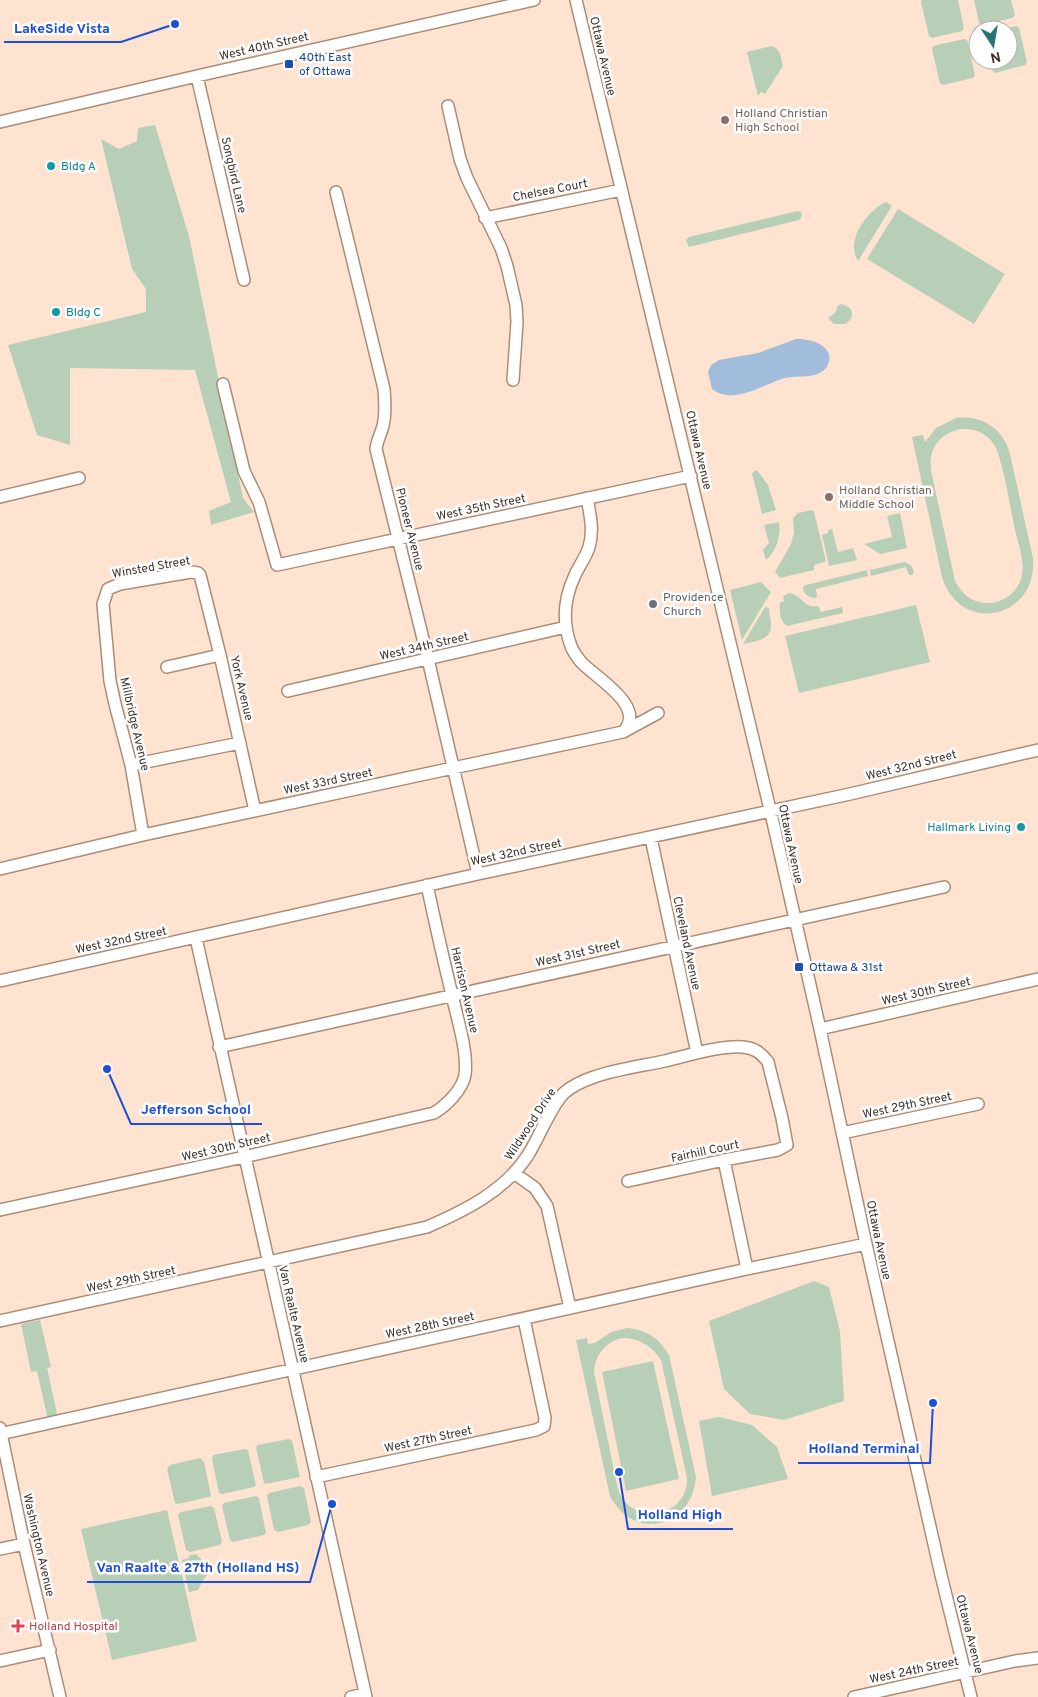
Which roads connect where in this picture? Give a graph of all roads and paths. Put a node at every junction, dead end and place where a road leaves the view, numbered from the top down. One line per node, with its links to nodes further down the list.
1 (534, 0): 3 (street, West 40th Street)
2 (576, 0): 6 (street, Ottawa Avenue)
3 (197, 76): 5 (street, West 40th Street); 9 (street, Songbird Lane)
4 (448, 106): 8 (street)
5 (0, 122)
6 (621, 190): 8 (street, Chelsea Court); 12 (street, Ottawa Avenue)
7 (336, 192): 16 (street, Pioneer Avenue)
8 (485, 218): 10 (street)
9 (244, 280)
10 (513, 380)
11 (223, 384): 16 (street, West 35th Street)
12 (691, 476): 15 (street, West 35th Street); 31 (street, Ottawa Avenue)
13 (79, 478): 14 (street)
14 (0, 497)
15 (587, 498): 16 (street, West 35th Street); 19 (street)
16 (398, 539): 21 (street, Pioneer Avenue)
17 (198, 573): 18 (street, Winsted Street); 20 (street, York Avenue)
18 (108, 589): 28 (street, Millbridge Avenue)
19 (566, 627): 21 (street, West 34th Street); 25 (street)
20 (220, 655): 22 (street); 26 (street, York Avenue)
21 (428, 659): 23 (street, West 34th Street); 29 (street, Pioneer Avenue)
22 (167, 667)
23 (288, 691)
24 (658, 713): 25 (street, West 33rd Street)
25 (623, 732): 29 (street, West 33rd Street)
26 (240, 742): 28 (street); 30 (street, York Avenue)
27 (1038, 750): 31 (street, West 32nd Street)
28 (130, 765): 32 (street, Millbridge Avenue)
29 (453, 768): 30 (street, West 33rd Street); 35 (street, Pioneer Avenue)
30 (255, 811): 32 (street, West 33rd Street)
31 (770, 812): 33 (street, West 32nd Street); 38 (street, Ottawa Avenue)
32 (143, 836): 34 (street, West 33rd Street)
33 (651, 838): 35 (street, West 32nd Street); 40 (street, Cleveland Avenue)
34 (0, 869)
35 (478, 874): 36 (street, West 32nd Street)
36 (427, 885): 39 (street, West 32nd Street); 43 (street, Harrison Avenue)
37 (944, 886): 38 (street, West 31st Street)
38 (794, 919): 40 (street, West 31st Street); 44 (street, Ottawa Avenue)
39 (196, 938): 41 (street, West 32nd Street); 45 (street, Van Raalte Avenue)
40 (674, 945): 43 (street, West 31st Street); 46 (street, Cleveland Avenue)
41 (0, 981)
42 (1038, 982): 44 (street, West 30th Street)
43 (452, 995): 45 (street, West 31st Street); 47 (street, Harrison Avenue)
44 (820, 1029): 49 (street, Ottawa Avenue)
45 (219, 1047): 51 (street, Van Raalte Avenue)
46 (698, 1053): 50 (street, Wildwood Drive); 53 (street, Wildwood Drive)
47 (452, 1098): 51 (street, West 30th Street)
48 (978, 1104): 49 (street, West 29th Street)
49 (842, 1134): 56 (street, Ottawa Avenue)
50 (787, 1145): 52 (street, Fairhill Court)
51 (244, 1157): 55 (street, West 30th Street); 57 (street, Van Raalte Avenue)
52 (724, 1160): 54 (street, Fairhill Court); 58 (street)
53 (514, 1173): 57 (street, Wildwood Drive); 59 (street)
54 (628, 1181)
55 (0, 1210)
56 (866, 1244): 58 (street, West 28th Street); 70 (street, Ottawa Avenue)
57 (268, 1263): 61 (street, West 29th Street); 62 (street, Van Raalte Avenue)
58 (747, 1269): 59 (street, West 28th Street)
59 (570, 1308): 60 (street, West 28th Street)
60 (524, 1319): 62 (street, West 28th Street); 64 (street, West 27th Street)
61 (0, 1321)
62 (292, 1370): 63 (street, West 28th Street); 64 (street, Van Raalte Avenue)
63 (0, 1432): 65 (street, Washington Avenue)
64 (316, 1477): 71 (street, Van Raalte Avenue)
65 (24, 1544): 66 (street); 67 (street, Washington Avenue)
66 (0, 1549)
67 (50, 1650): 69 (street); 72 (street, Washington Avenue)
68 (1038, 1658): 70 (street, West 24th Street)
69 (0, 1661)
70 (966, 1672): 74 (street, West 24th Street); 75 (street, Ottawa Avenue)
71 (365, 1696): 73 (street)
72 (60, 1697)
73 (351, 1697)
74 (854, 1697)
75 (971, 1697)

